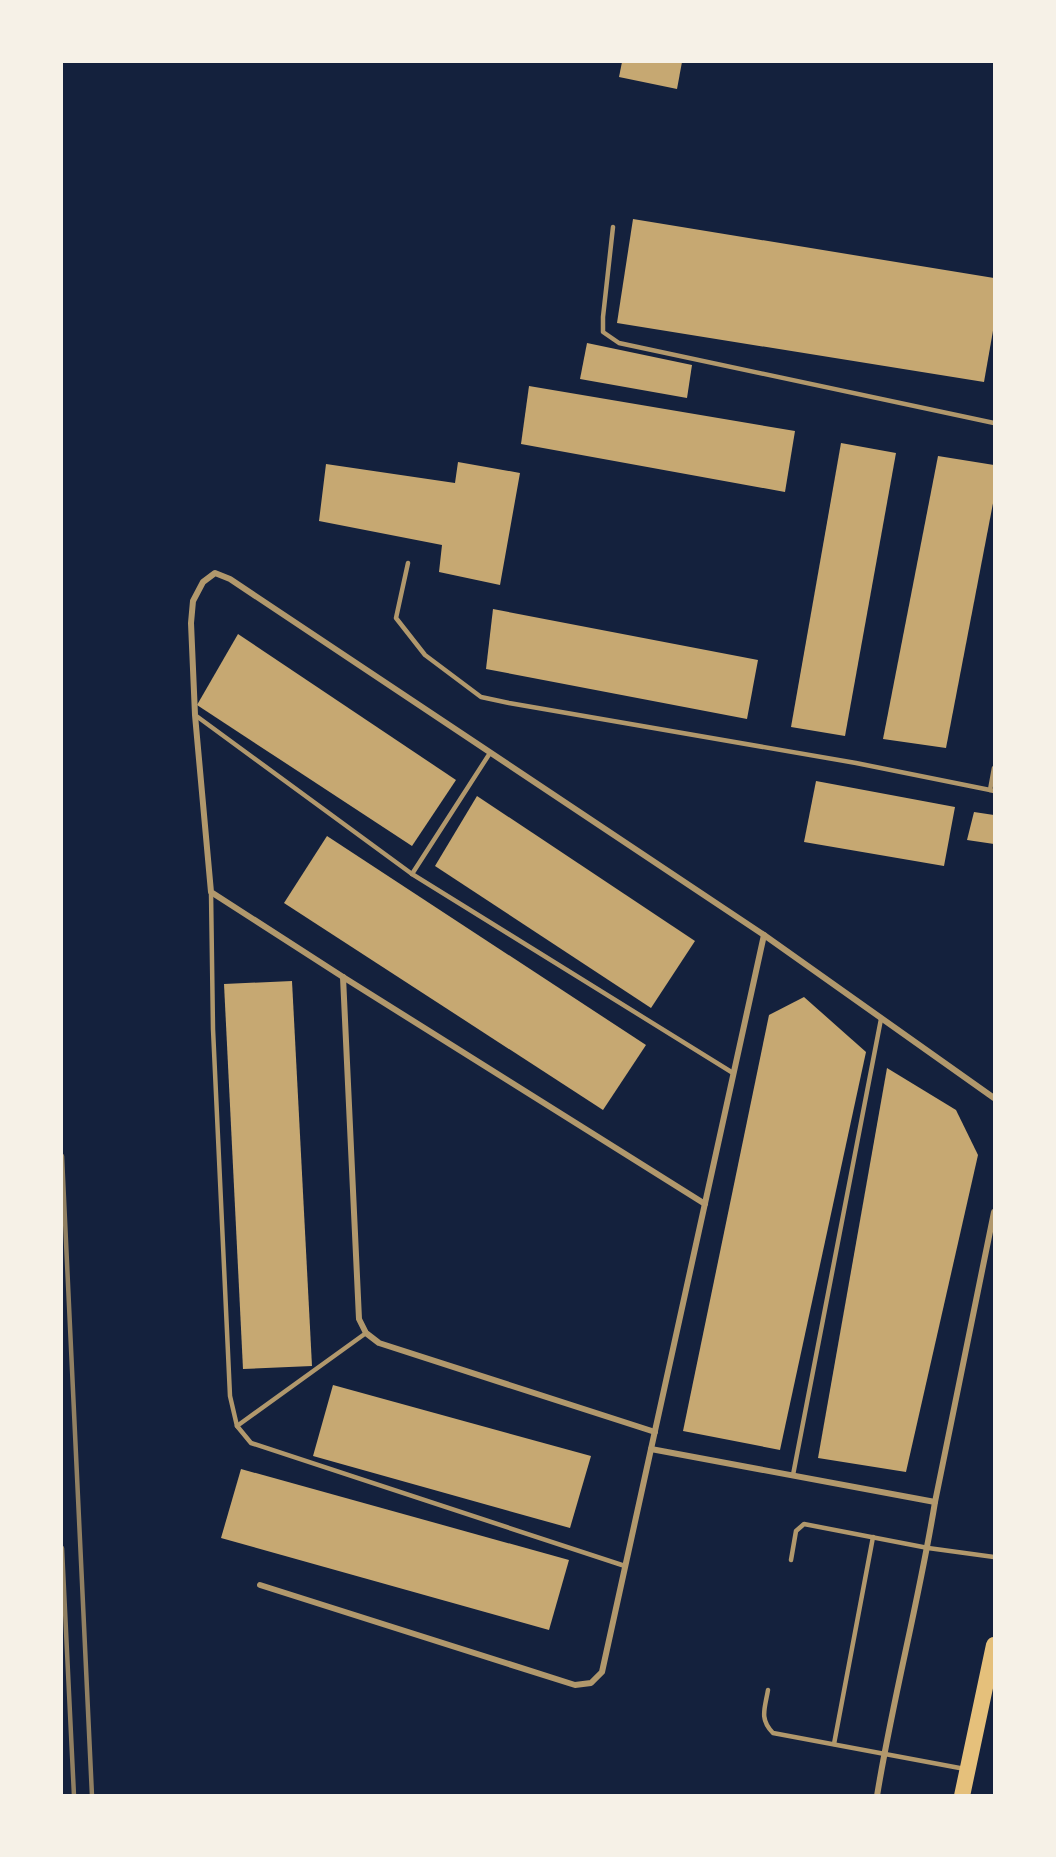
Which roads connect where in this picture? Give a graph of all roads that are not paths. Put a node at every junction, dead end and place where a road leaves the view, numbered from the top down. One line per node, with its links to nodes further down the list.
1 (613, 227): 2 (lane)
2 (994, 423)
3 (408, 563): 7 (lane)
4 (195, 715): 5 (street); 8 (lane); 9 (street)
5 (490, 753): 8 (lane); 10 (street)
6 (994, 768): 7 (lane)
7 (992, 791)
8 (412, 874): 13 (lane)
9 (211, 892): 11 (street); 18 (lane)
10 (764, 935): 12 (street); 13 (street)
11 (342, 977): 15 (street); 17 (street)
12 (881, 1020): 14 (street); 21 (lane)
13 (733, 1073): 15 (street)
14 (994, 1098)
15 (705, 1204): 19 (street)
16 (994, 1212): 22 (street)
17 (366, 1333): 18 (lane); 19 (street)
18 (237, 1426): 27 (lane)
19 (655, 1432): 20 (street)
20 (651, 1449): 21 (street); 27 (street)
21 (793, 1475): 22 (street)
22 (935, 1502): 24 (street)
23 (873, 1537): 24 (lane); 26 (lane); 31 (lane)
24 (928, 1548): 25 (lane); 32 (street)
25 (994, 1557)
26 (791, 1560)
27 (625, 1566): 28 (street)
28 (260, 1585)
29 (994, 1645): 33 (highway)
30 (768, 1690): 31 (lane)
31 (834, 1744): 32 (lane)
32 (884, 1754): 33 (lane); 34 (street)
33 (968, 1769): 35 (highway)
34 (877, 1796)
35 (962, 1796)

